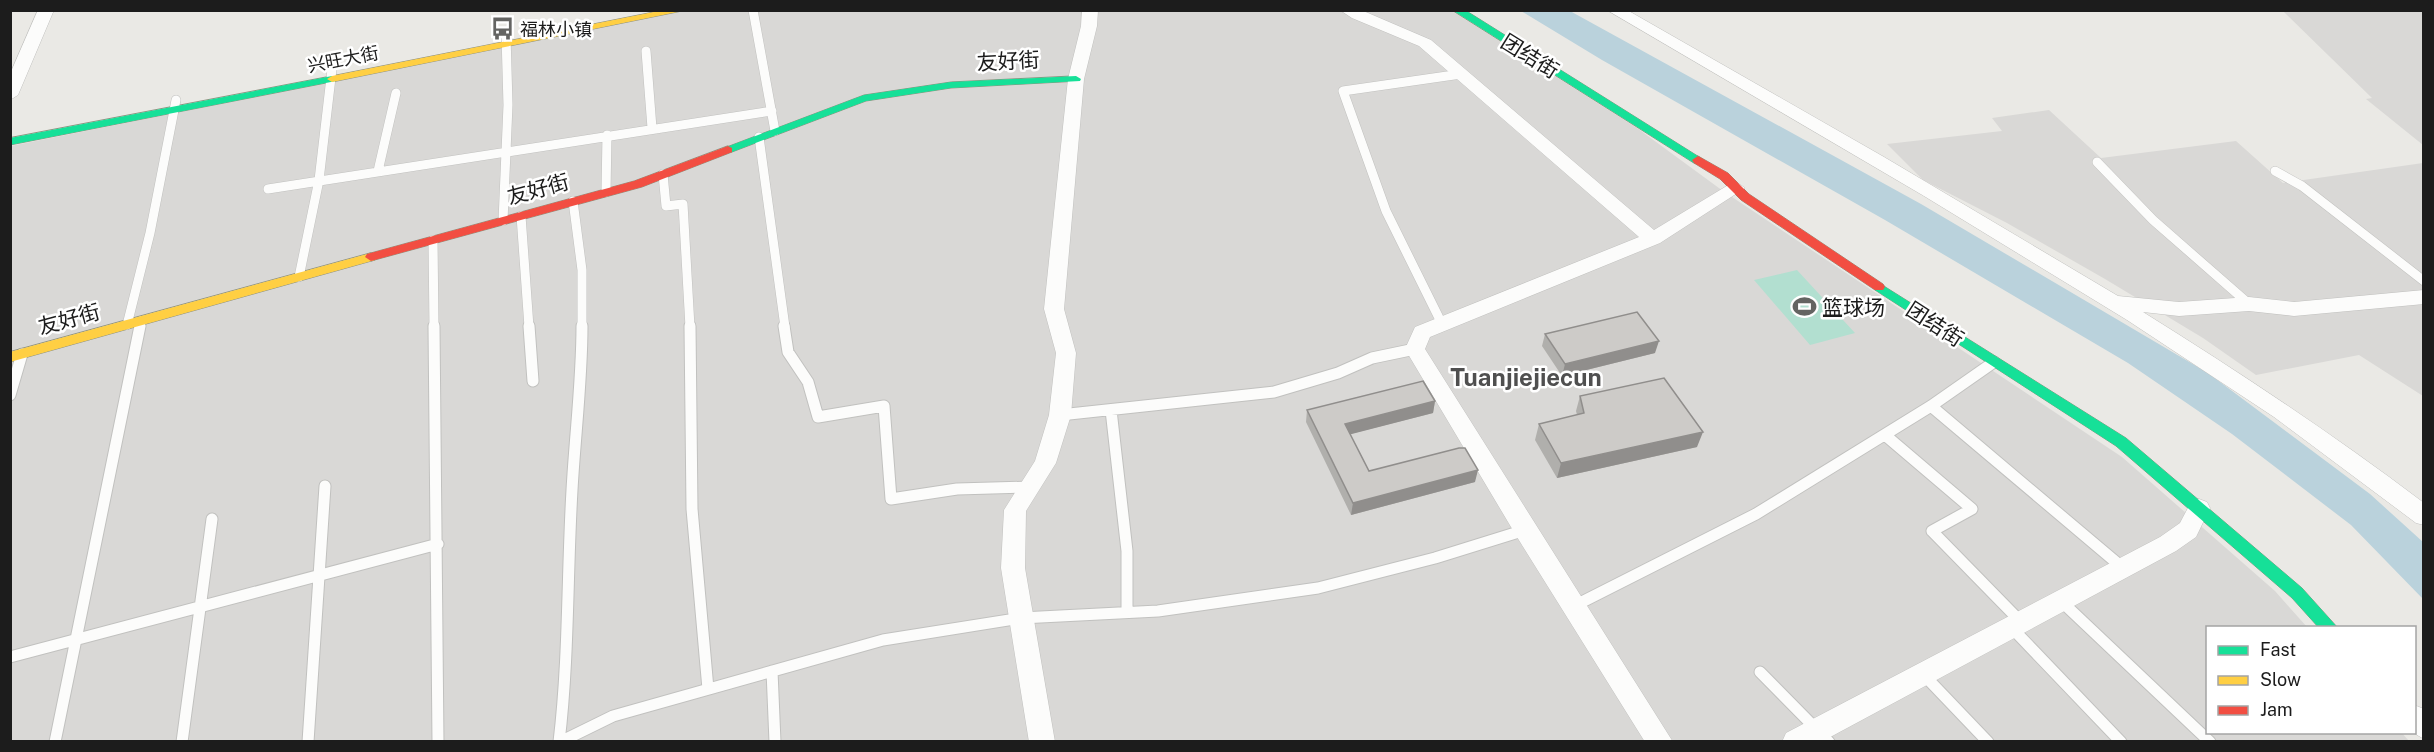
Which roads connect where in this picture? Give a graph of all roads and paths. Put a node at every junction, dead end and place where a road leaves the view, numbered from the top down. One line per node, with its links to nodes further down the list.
1 (46, 10): 15 (street)
2 (637, 10): 9 (street, 兴旺大街)
3 (682, 10): 9 (street, 兴旺大街)
4 (753, 10): 17 (lane)
5 (1090, 10): 13 (street)
6 (1348, 10): 12 (street)
7 (1457, 10): 30 (street, 团结街)
8 (1616, 10): 41 (street)
9 (506, 40): 11 (street, 兴旺大街); 24 (lane)
10 (646, 51): 18 (lane)
11 (332, 74): 16 (street, 兴旺大街); 29 (lane)
12 (1461, 74): 36 (street); 44 (lane)
13 (1076, 79): 19 (street, 友好街); 53 (street)
14 (396, 93): 26 (lane)
15 (10, 95)
16 (175, 105): 20 (street, 兴旺大街); 23 (street, 兴旺大街); 45 (lane)
17 (771, 111): 18 (lane); 19 (lane)
18 (652, 128): 21 (lane)
19 (775, 131): 22 (street, 友好街)
20 (10, 132)
21 (607, 135): 24 (lane); 32 (lane)
22 (759, 137): 28 (street, 友好街); 56 (lane)
23 (10, 142)
24 (507, 151): 26 (lane); 35 (lane)
25 (2097, 162): 42 (lane)
26 (378, 171): 29 (lane)
27 (2275, 171): 39 (lane)
28 (663, 174): 32 (street, 友好街); 76 (lane)
29 (319, 180): 31 (lane); 38 (lane)
30 (1736, 188): 36 (street); 48 (street, 团结街)
31 (268, 189)
32 (606, 192): 33 (street, 友好街)
33 (573, 201): 34 (street, 友好街); 82 (lane)
34 (521, 216): 35 (street, 友好街); 49 (lane)
35 (503, 221): 37 (street, 友好街)
36 (1653, 239): 44 (street)
37 (433, 240): 38 (street, 友好街); 61 (lane)
38 (299, 278): 43 (street, 友好街)
39 (2424, 281)
40 (2424, 297): 42 (street)
41 (2112, 301): 42 (street); 58 (street)
42 (2250, 304)
43 (141, 321): 45 (street, 友好街); 71 (lane)
44 (1442, 324): 46 (street)
45 (127, 325): 47 (street, 友好街)
46 (1414, 349): 52 (lane); 60 (street)
47 (16, 355): 50 (lane)
48 (1994, 362): 51 (lane); 57 (street, 团结街)
49 (533, 381)
50 (10, 395)
51 (1931, 406): 54 (lane); 62 (lane)
52 (1111, 410): 53 (lane); 67 (lane)
53 (1060, 415): 56 (street)
54 (1885, 435): 66 (lane); 69 (lane)
55 (325, 486): 63 (lane)
56 (1030, 487): 68 (street)
57 (2199, 508): 62 (street); 70 (street, 团结街)
58 (2421, 512)
59 (212, 519): 65 (lane)
60 (1525, 530): 66 (street); 67 (lane)
61 (438, 544): 63 (lane); 81 (lane)
62 (2123, 568): 64 (street)
63 (321, 574): 65 (lane); 80 (lane)
64 (2061, 601): 69 (street); 89 (lane)
65 (201, 606): 71 (lane); 79 (lane)
66 (1574, 606): 85 (street)
67 (1127, 612): 68 (lane)
68 (1021, 618): 73 (lane); 84 (street)
69 (2016, 625): 75 (street); 88 (lane)
70 (2329, 626)
71 (77, 639): 72 (lane); 78 (lane)
72 (10, 657)
73 (772, 671): 76 (lane); 83 (lane)
74 (1760, 672): 77 (lane)
75 (1923, 674): 77 (street); 87 (lane)
76 (708, 689): 82 (lane)
77 (1823, 736): 86 (street)
78 (55, 741)
79 (182, 741)
80 (308, 741)
81 (438, 741)
82 (559, 741)
83 (775, 741)
84 (1042, 741)
85 (1660, 741)
86 (1795, 741)
87 (1988, 741)
88 (2121, 741)
89 (2210, 741)

